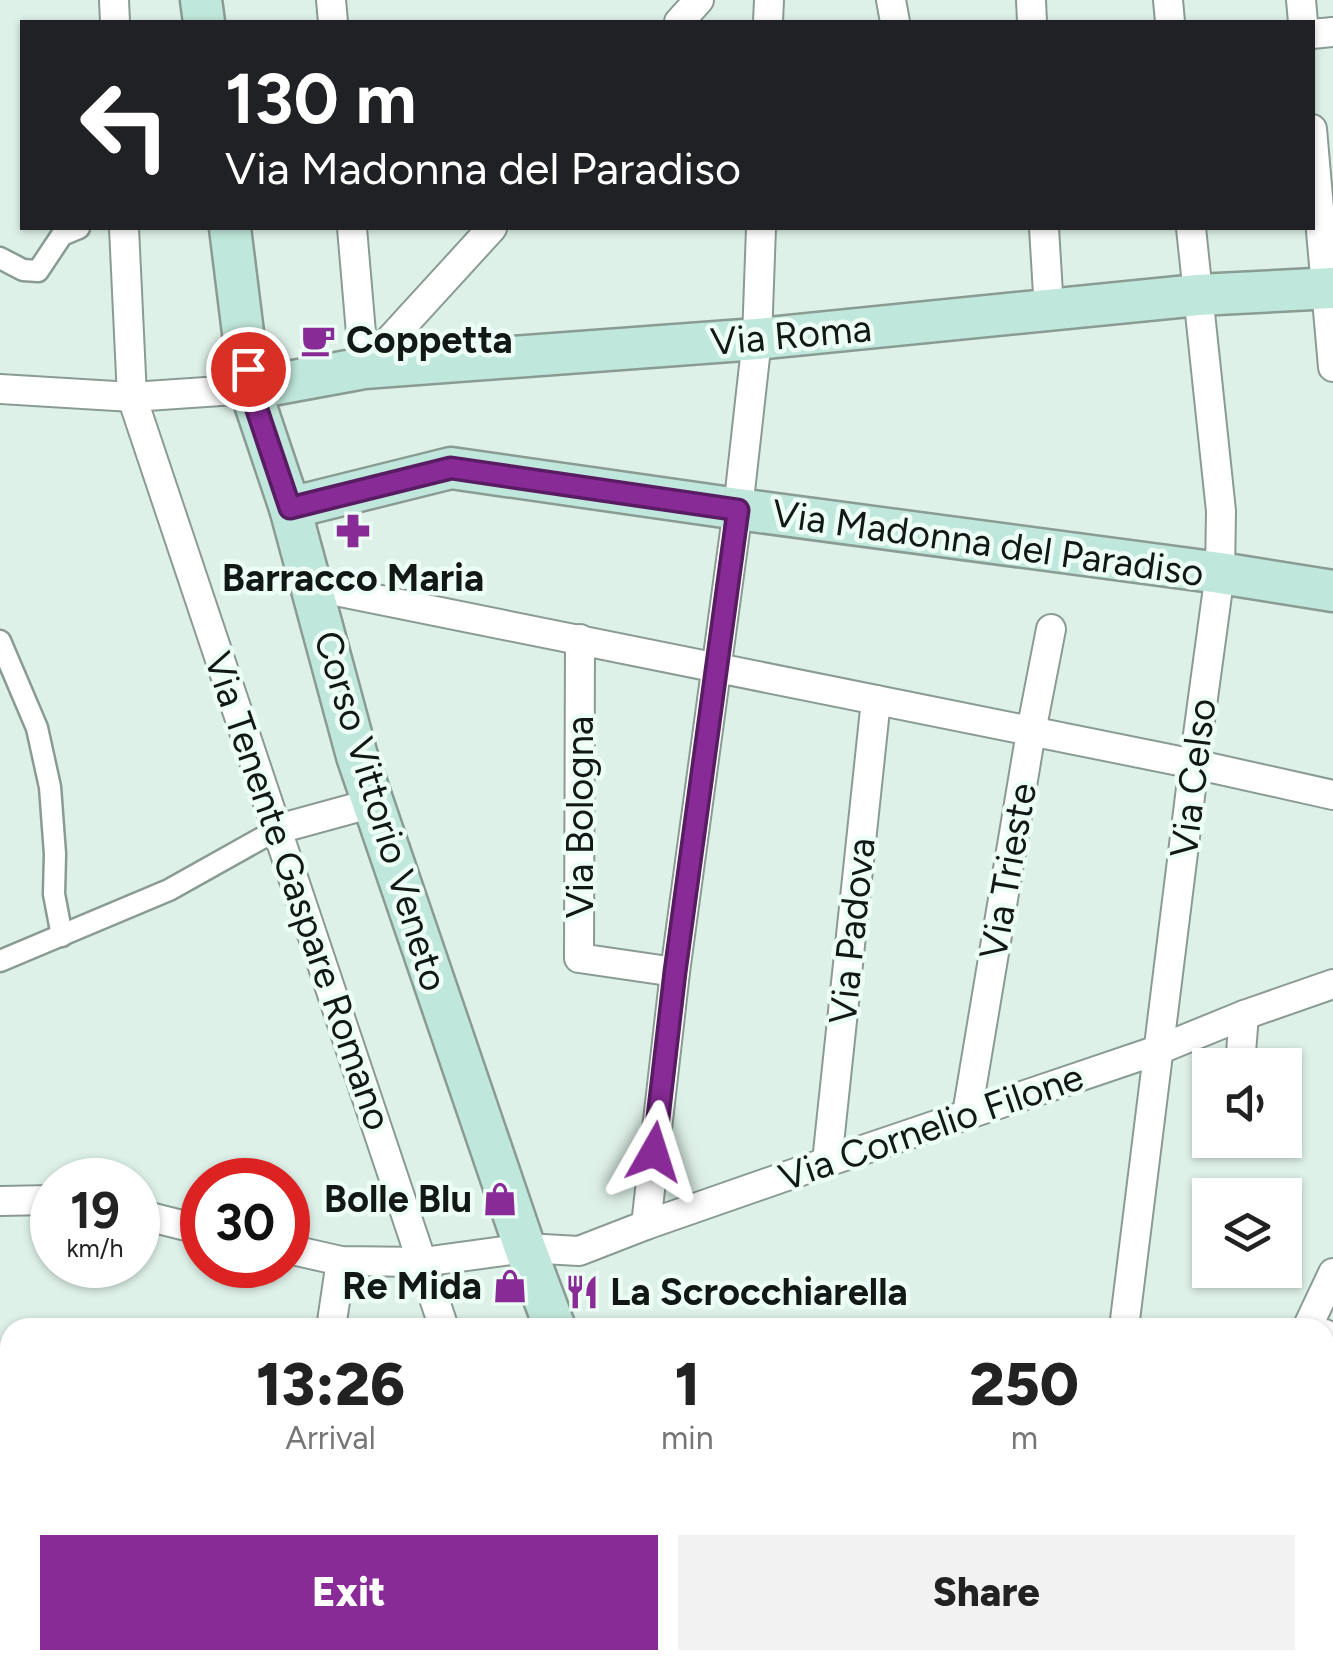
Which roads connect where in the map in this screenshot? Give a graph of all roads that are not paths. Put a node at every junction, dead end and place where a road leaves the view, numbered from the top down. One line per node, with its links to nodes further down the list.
1 (699, 0): 2 (street)
2 (681, 20)
3 (1315, 176): 13 (street)
4 (75, 230): 12 (street)
5 (124, 230): 21 (street, Via Tenente Gaspare Romano)
6 (230, 230): 20 (main road, Corso Vittorio Veneto)
7 (352, 230): 18 (street)
8 (490, 230): 18 (street)
9 (761, 230): 16 (street)
10 (1044, 230): 15 (street)
11 (1191, 230): 14 (street, Via Celso)
12 (0, 258)
13 (1330, 288): 14 (main road, Via Roma); 17 (street)
14 (1198, 295): 15 (main road, Via Roma); 24 (street, Via Celso)
15 (1049, 310): 16 (main road, Via Roma)
16 (757, 339): 18 (main road, Via Roma); 23 (street)
17 (1333, 367)
18 (364, 368): 20 (main road, Via Roma)
19 (0, 389): 21 (street)
20 (250, 389): 21 (street); 22 (main road, Corso Vittorio Veneto)
21 (132, 397): 36 (street, Via Tenente Gaspare Romano)
22 (290, 508): 23 (main road, Via Madonna del Paradiso); 25 (main road, Corso Vittorio Veneto)
23 (738, 510): 24 (main road, Via Madonna del Paradiso); 30 (street)
24 (1220, 573): 26 (main road, Via Madonna del Paradiso); 33 (street, Via Celso)
25 (311, 586): 28 (street); 35 (main road, Corso Vittorio Veneto)
26 (1333, 591)
27 (1052, 629): 32 (street, Via Trieste)
28 (580, 639): 30 (street); 39 (street, Via Bologna)
29 (0, 641): 37 (street)
30 (716, 666): 31 (street); 39 (street)
31 (876, 700): 32 (street); 45 (street, Via Padova)
32 (1031, 732): 33 (street); 44 (street, Via Trieste)
33 (1194, 764): 34 (street); 43 (street, Via Celso)
34 (1333, 796)
35 (372, 803): 36 (street); 49 (main road, Corso Vittorio Veneto)
36 (278, 829): 37 (street); 52 (street, Via Tenente Gaspare Romano)
37 (62, 936): 38 (street)
38 (0, 961)
39 (675, 972): 48 (street)
40 (1333, 984): 41 (street, Via Cornelio Filone)
41 (1244, 1015): 42 (street); 43 (street, Via Cornelio Filone)
42 (1241, 1048)
43 (1158, 1050): 44 (street, Via Cornelio Filone); 57 (street, Via Celso)
44 (967, 1114): 45 (street, Via Cornelio Filone)
45 (827, 1162): 48 (street, Via Cornelio Filone)
46 (30, 1200): 47 (street)
47 (0, 1201)
48 (646, 1225): 49 (street, Via Cornelio Filone)
49 (525, 1248): 52 (street, Via Cornelio Filone); 56 (main road, Corso Vittorio Veneto)
50 (310, 1254): 51 (street, Via Cornelio Filone)
51 (341, 1260): 52 (street, Via Cornelio Filone); 54 (street)
52 (423, 1262): 55 (street, Via Tenente Gaspare Romano)
53 (1333, 1273): 58 (street)
54 (332, 1318)
55 (441, 1318)
56 (551, 1318)
57 (1125, 1318)
58 (1317, 1318)

